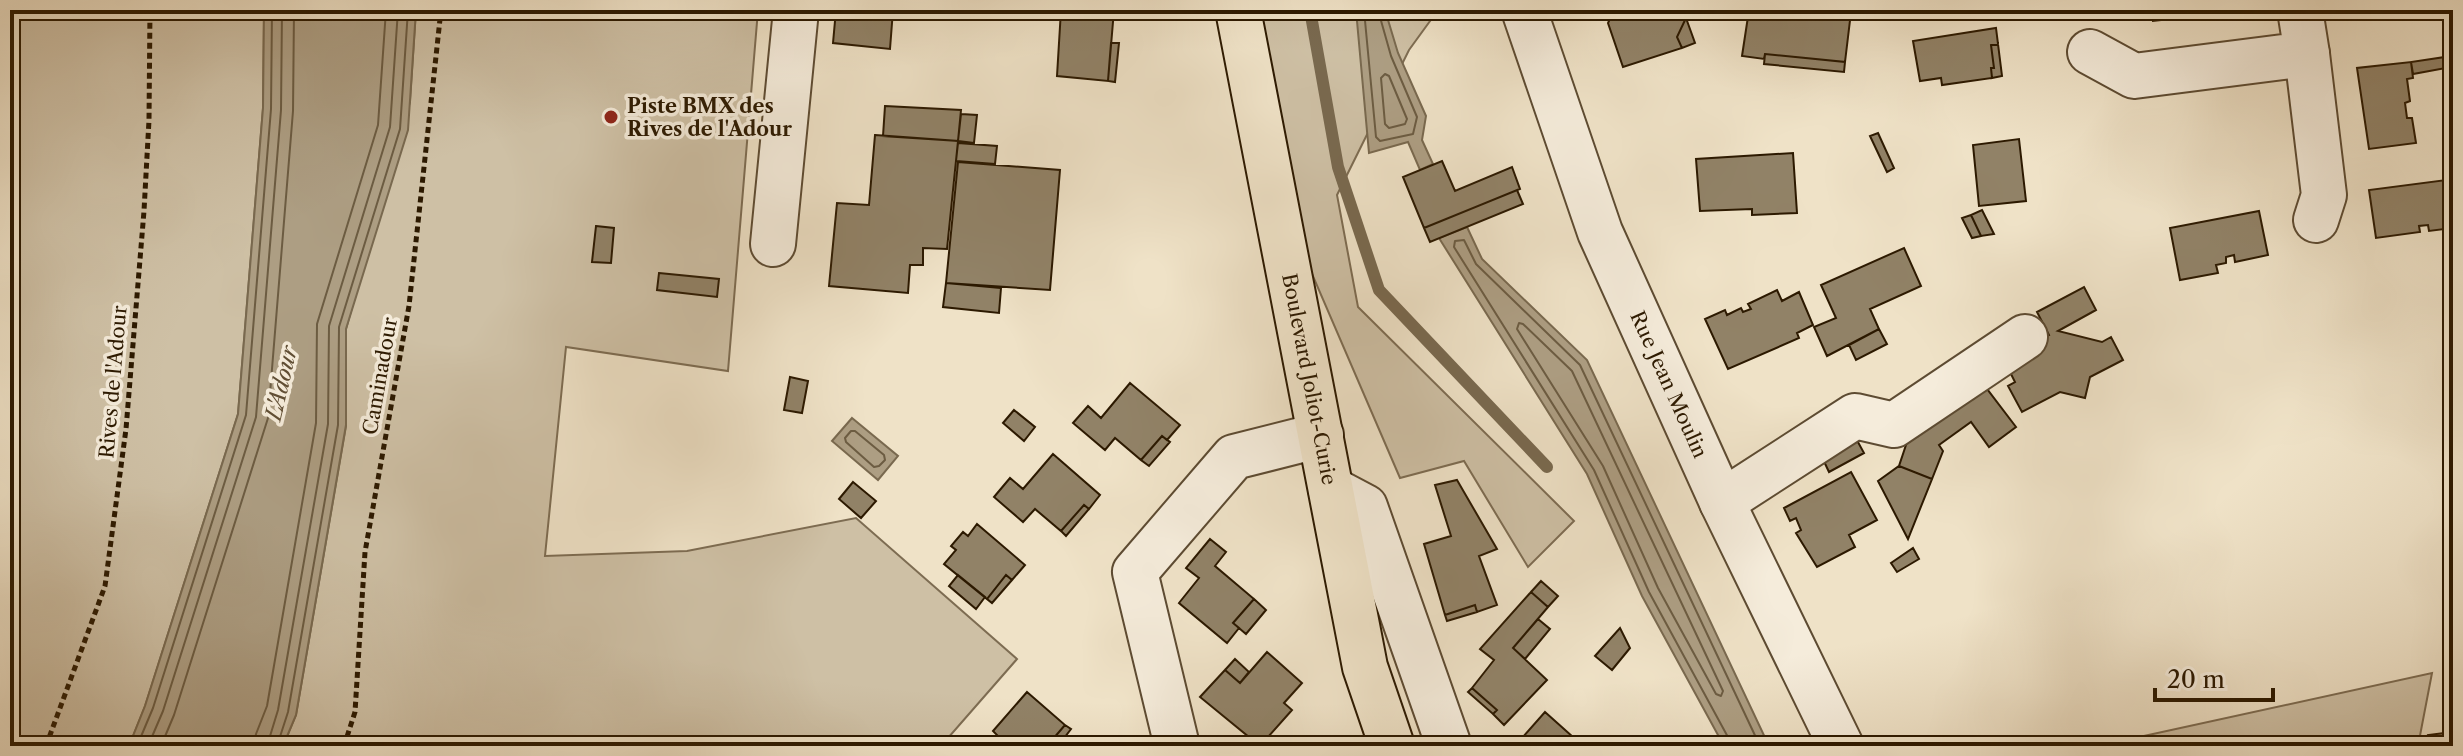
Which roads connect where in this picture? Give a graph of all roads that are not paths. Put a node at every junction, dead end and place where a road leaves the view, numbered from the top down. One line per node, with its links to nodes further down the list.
1 (796, 10): 8 (street)
2 (1238, 10): 10 (main road, Boulevard Joliot-Curie)
3 (1524, 10): 12 (street, Rue Jean Moulin)
4 (2300, 10): 6 (street)
5 (2090, 52): 6 (street)
6 (2307, 54): 7 (street)
7 (2316, 220)
8 (773, 244)
9 (2025, 337): 12 (street)
10 (1321, 435): 11 (main road, Boulevard Joliot-Curie); 13 (street)
11 (1331, 489): 14 (main road, Boulevard Joliot-Curie); 15 (street)
12 (1722, 502): 16 (street, Rue Jean Moulin)
13 (1177, 746)
14 (1392, 746)
15 (1449, 746)
16 (1841, 746)

